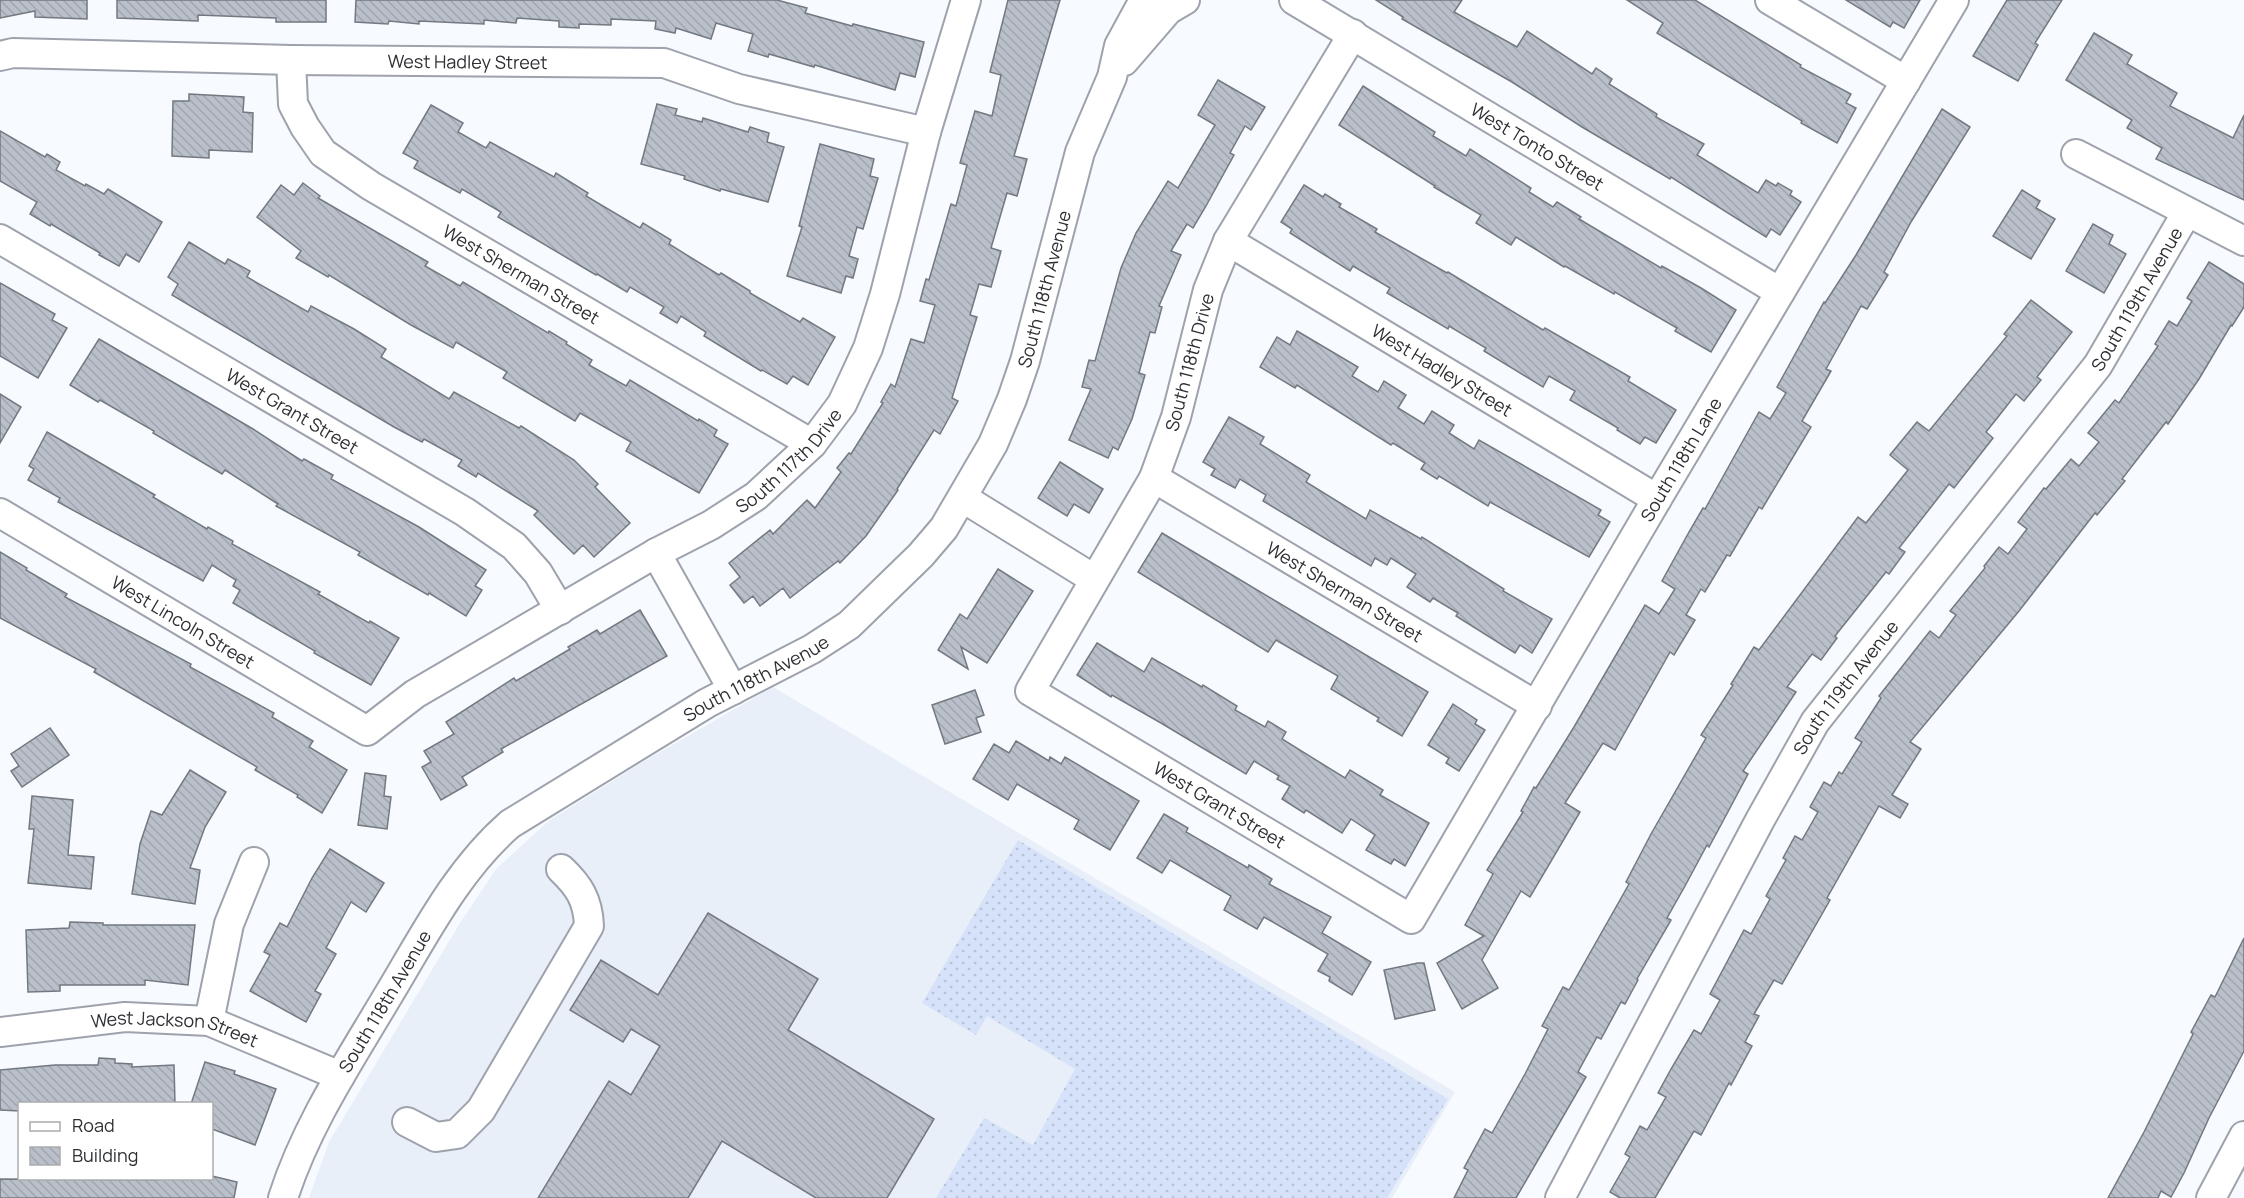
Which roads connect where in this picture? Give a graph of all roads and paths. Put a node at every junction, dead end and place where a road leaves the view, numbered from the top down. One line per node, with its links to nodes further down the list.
1 (966, 0): 12 (street, South 117th Drive)
2 (1144, 0): 10 (street, South 118th Avenue)
3 (1185, 0): 10 (street, South 118th Avenue)
4 (1294, 0): 7 (street, West Tonto Street)
5 (1770, 0): 11 (street)
6 (1954, 0): 11 (street, South 118th Lane)
7 (1353, 34): 16 (street, South 118th Drive); 18 (street, West Tonto Street)
8 (0, 56): 9 (street, West Hadley Street)
9 (291, 60): 12 (street, West Hadley Street); 19 (street, West Sherman Street)
10 (1112, 77): 21 (street, South 118th Avenue)
11 (1906, 81): 18 (street, South 118th Lane)
12 (926, 132): 19 (street, South 117th Drive)
13 (2076, 154): 14 (street)
14 (2187, 213): 17 (street); 40 (street, South 119th Avenue)
15 (0, 239): 26 (street, West Grant Street)
16 (1228, 241): 20 (street, South 118th Drive); 22 (street, West Hadley Street)
17 (2244, 241)
18 (1780, 292): 22 (street, South 118th Lane)
19 (812, 444): 24 (street, South 117th Drive)
20 (1154, 478): 25 (street, South 118th Drive); 29 (street, West Sherman Street)
21 (963, 498): 25 (street); 27 (street, South 118th Avenue)
22 (1657, 498): 29 (street, South 118th Lane)
23 (0, 513): 30 (street, West Lincoln Street)
24 (656, 553): 26 (street, South 117th Drive); 27 (street)
25 (1094, 579): 28 (street, South 118th Drive)
26 (560, 610): 30 (street, South 117th Drive)
27 (733, 690): 36 (street, South 118th Avenue)
28 (1030, 691): 33 (street, West Grant Street)
29 (1537, 706): 33 (street, South 118th Lane)
30 (366, 731)
31 (254, 862): 34 (street)
32 (561, 869): 37 (street)
33 (1411, 920)
34 (209, 1021): 35 (street, West Jackson Street); 36 (street, West Jackson Street)
35 (0, 1032)
36 (340, 1076): 39 (street, South 118th Avenue)
37 (407, 1122)
38 (2244, 1136): 41 (street)
39 (283, 1198)
40 (1560, 1198)
41 (2211, 1198)

